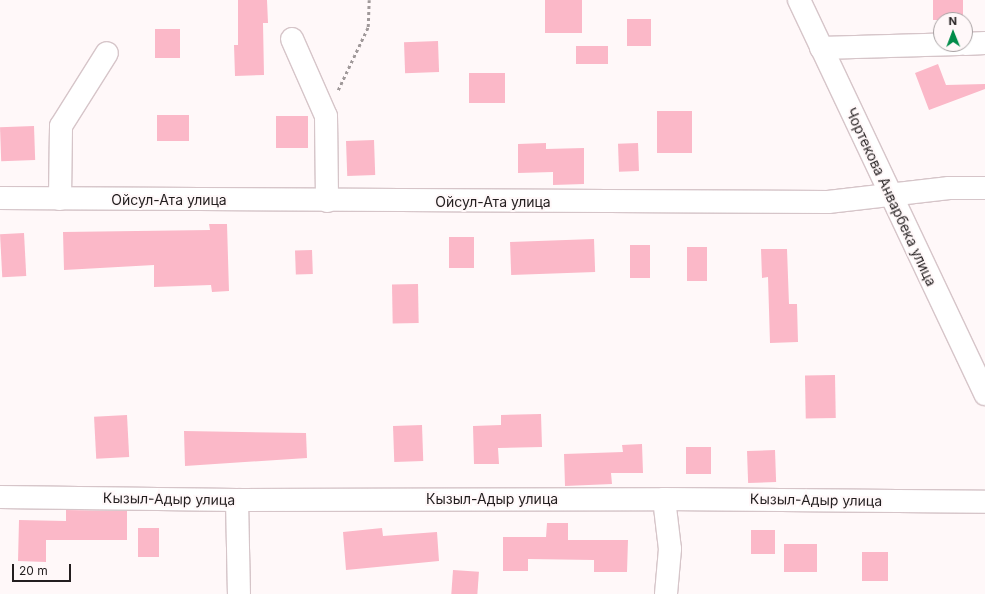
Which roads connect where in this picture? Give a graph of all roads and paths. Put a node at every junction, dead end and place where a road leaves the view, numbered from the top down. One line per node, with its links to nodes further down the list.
1 (369, 0): 9 (path)
2 (799, 0): 7 (street, Чортекова Анварбека улица)
3 (292, 39): 9 (street)
4 (985, 43): 5 (street)
5 (973, 44)
6 (933, 45): 7 (street)
7 (821, 48): 11 (street, Чортекова Анварбека улица)
8 (107, 53): 13 (street)
9 (326, 116): 14 (street)
10 (985, 188): 11 (street, Ойсул-Ата улица)
11 (890, 195): 14 (street, Ойсул-Ата улица); 15 (street, Чортекова Анварбека улица)
12 (0, 198): 13 (street, Ойсул-Ата улица)
13 (60, 199): 14 (street, Ойсул-Ата улица)
14 (327, 201)
15 (985, 394)
16 (0, 497): 18 (street, Кызыл-Адыр улица)
17 (664, 499): 18 (street, Кызыл-Адыр улица); 19 (street, Кызыл-Адыр улица); 21 (street)
18 (237, 500): 20 (street)
19 (985, 502)
20 (239, 594)
21 (666, 594)

